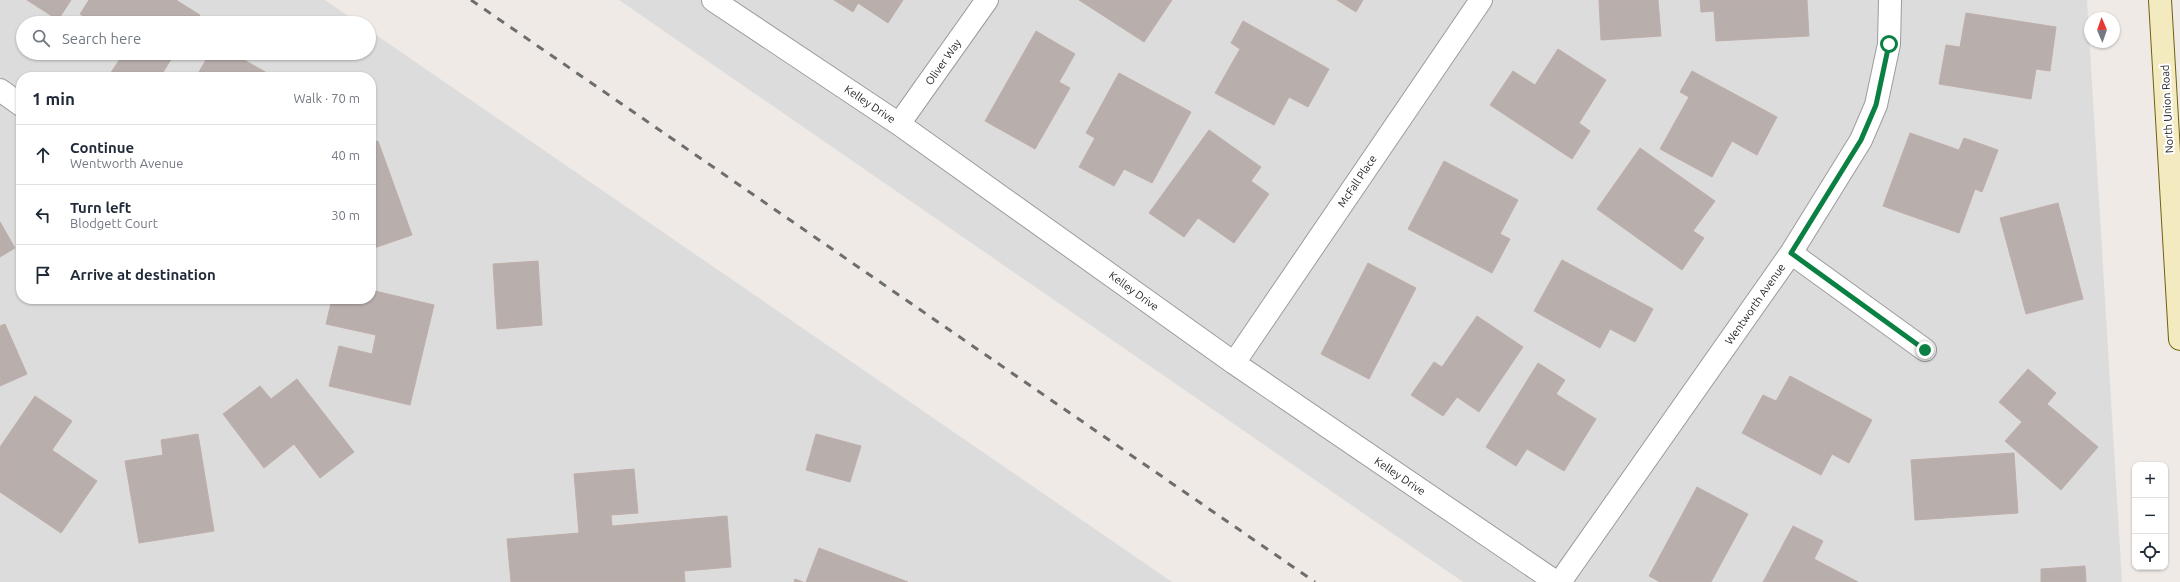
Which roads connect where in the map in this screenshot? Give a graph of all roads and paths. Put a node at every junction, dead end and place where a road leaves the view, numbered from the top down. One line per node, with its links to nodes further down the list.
1 (713, 0): 8 (street, Kelley Drive)
2 (987, 0): 8 (street, Oliver Way)
3 (1481, 0): 12 (street, McFall Place)
4 (1890, 0): 9 (street, Wentworth Avenue)
5 (2160, 0): 10 (street, North Union Road)
6 (0, 90): 7 (street)
7 (16, 101)
8 (899, 124): 12 (street, Kelley Drive)
9 (1791, 253): 11 (street); 14 (street, Wentworth Avenue)
10 (2180, 339)
11 (1925, 350)
12 (1234, 363): 13 (street, Kelley Drive)
13 (1556, 582)
14 (1560, 582)

